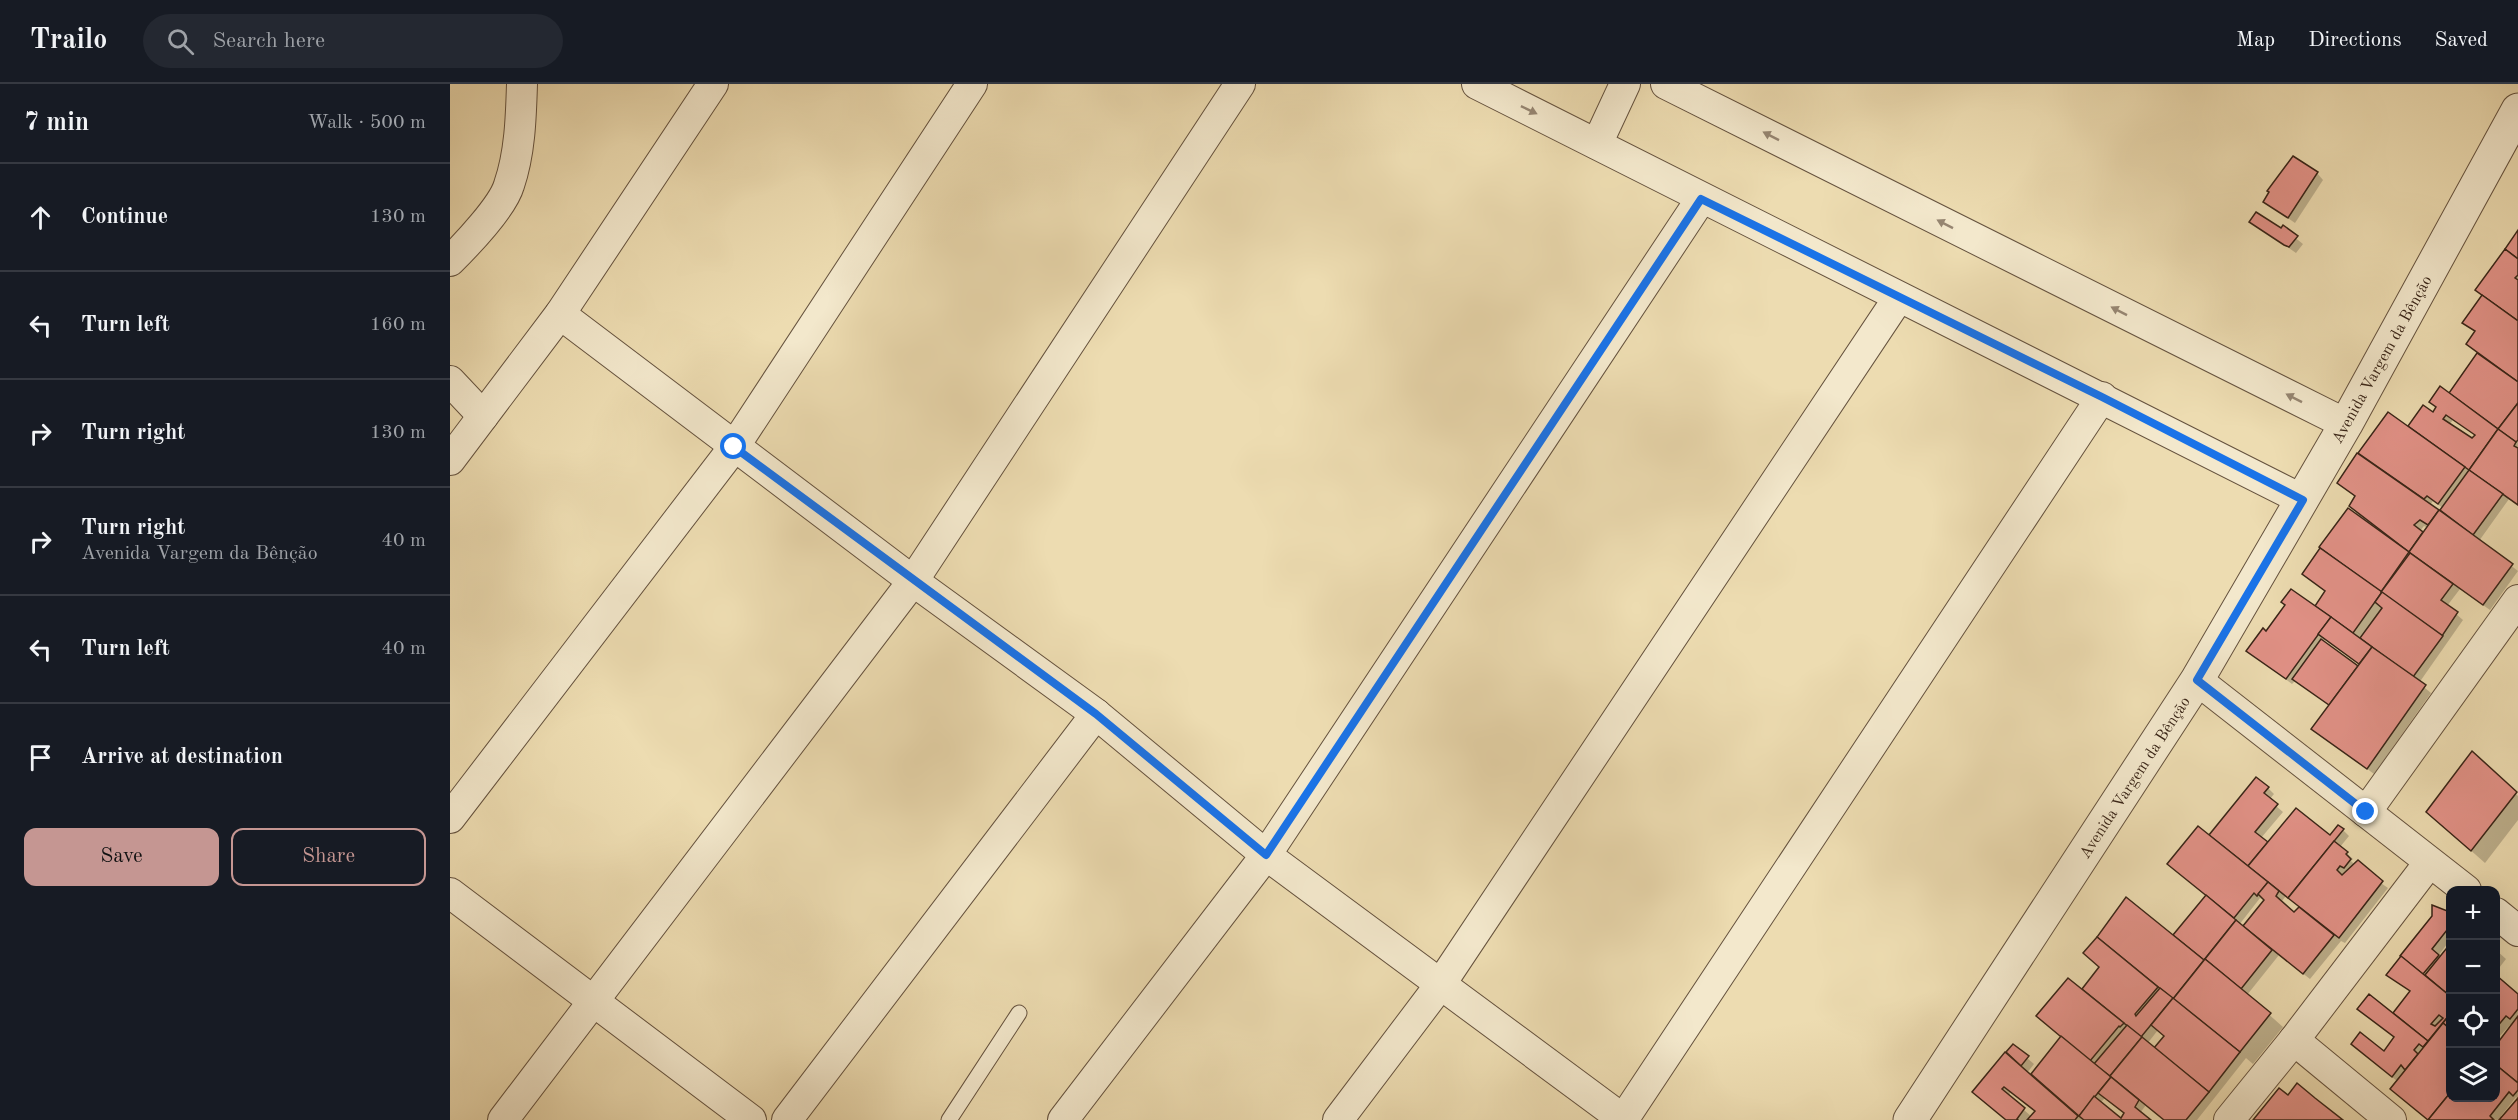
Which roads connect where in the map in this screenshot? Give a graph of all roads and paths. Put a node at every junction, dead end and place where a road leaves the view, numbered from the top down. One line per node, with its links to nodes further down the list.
1 (522, 84): 11 (street)
2 (713, 84): 13 (street)
3 (972, 84): 18 (street)
4 (1240, 84): 21 (street)
5 (1477, 84): 9 (street, one-way to 9)
6 (1625, 84): 9 (street)
7 (1666, 84): 17 (street, one-way to 7)
8 (2518, 112): 17 (street, Avenida Vargem da Bênção)
9 (1597, 144): 10 (street)
10 (1701, 199): 12 (street); 27 (street)
11 (450, 261)
12 (1899, 297): 15 (street); 33 (street)
13 (560, 314): 16 (street); 18 (street)
14 (450, 381): 16 (street)
15 (2102, 397): 20 (street); 43 (street)
16 (483, 416): 19 (street)
17 (2346, 424): 20 (street, Avenida Vargem da Bênção)
18 (734, 447): 21 (street); 26 (street)
19 (450, 460)
20 (2303, 500): 23 (street, Avenida Vargem da Bênção)
21 (913, 581): 24 (street); 34 (street)
22 (2518, 600): 25 (street)
23 (2197, 680): 25 (street); 44 (street, Avenida Vargem da Bênção)
24 (1096, 714): 27 (street); 39 (street)
25 (2366, 812): 28 (street)
26 (450, 818)
27 (1266, 855): 33 (street); 41 (street)
28 (2429, 862): 29 (street); 36 (street)
29 (2460, 886)
30 (450, 893): 34 (street)
31 (2500, 917): 32 (street)
32 (2518, 931)
33 (1440, 985): 42 (street); 43 (street)
34 (594, 1001): 37 (street); 38 (street)
35 (1019, 1012): 40 (lane)
36 (2294, 1040): 45 (street); 46 (street)
37 (503, 1120)
38 (751, 1120)
39 (788, 1120)
40 (949, 1120)
41 (1063, 1120)
42 (1338, 1120)
43 (1623, 1120)
44 (1910, 1120)
45 (2229, 1120)
46 (2391, 1120)

